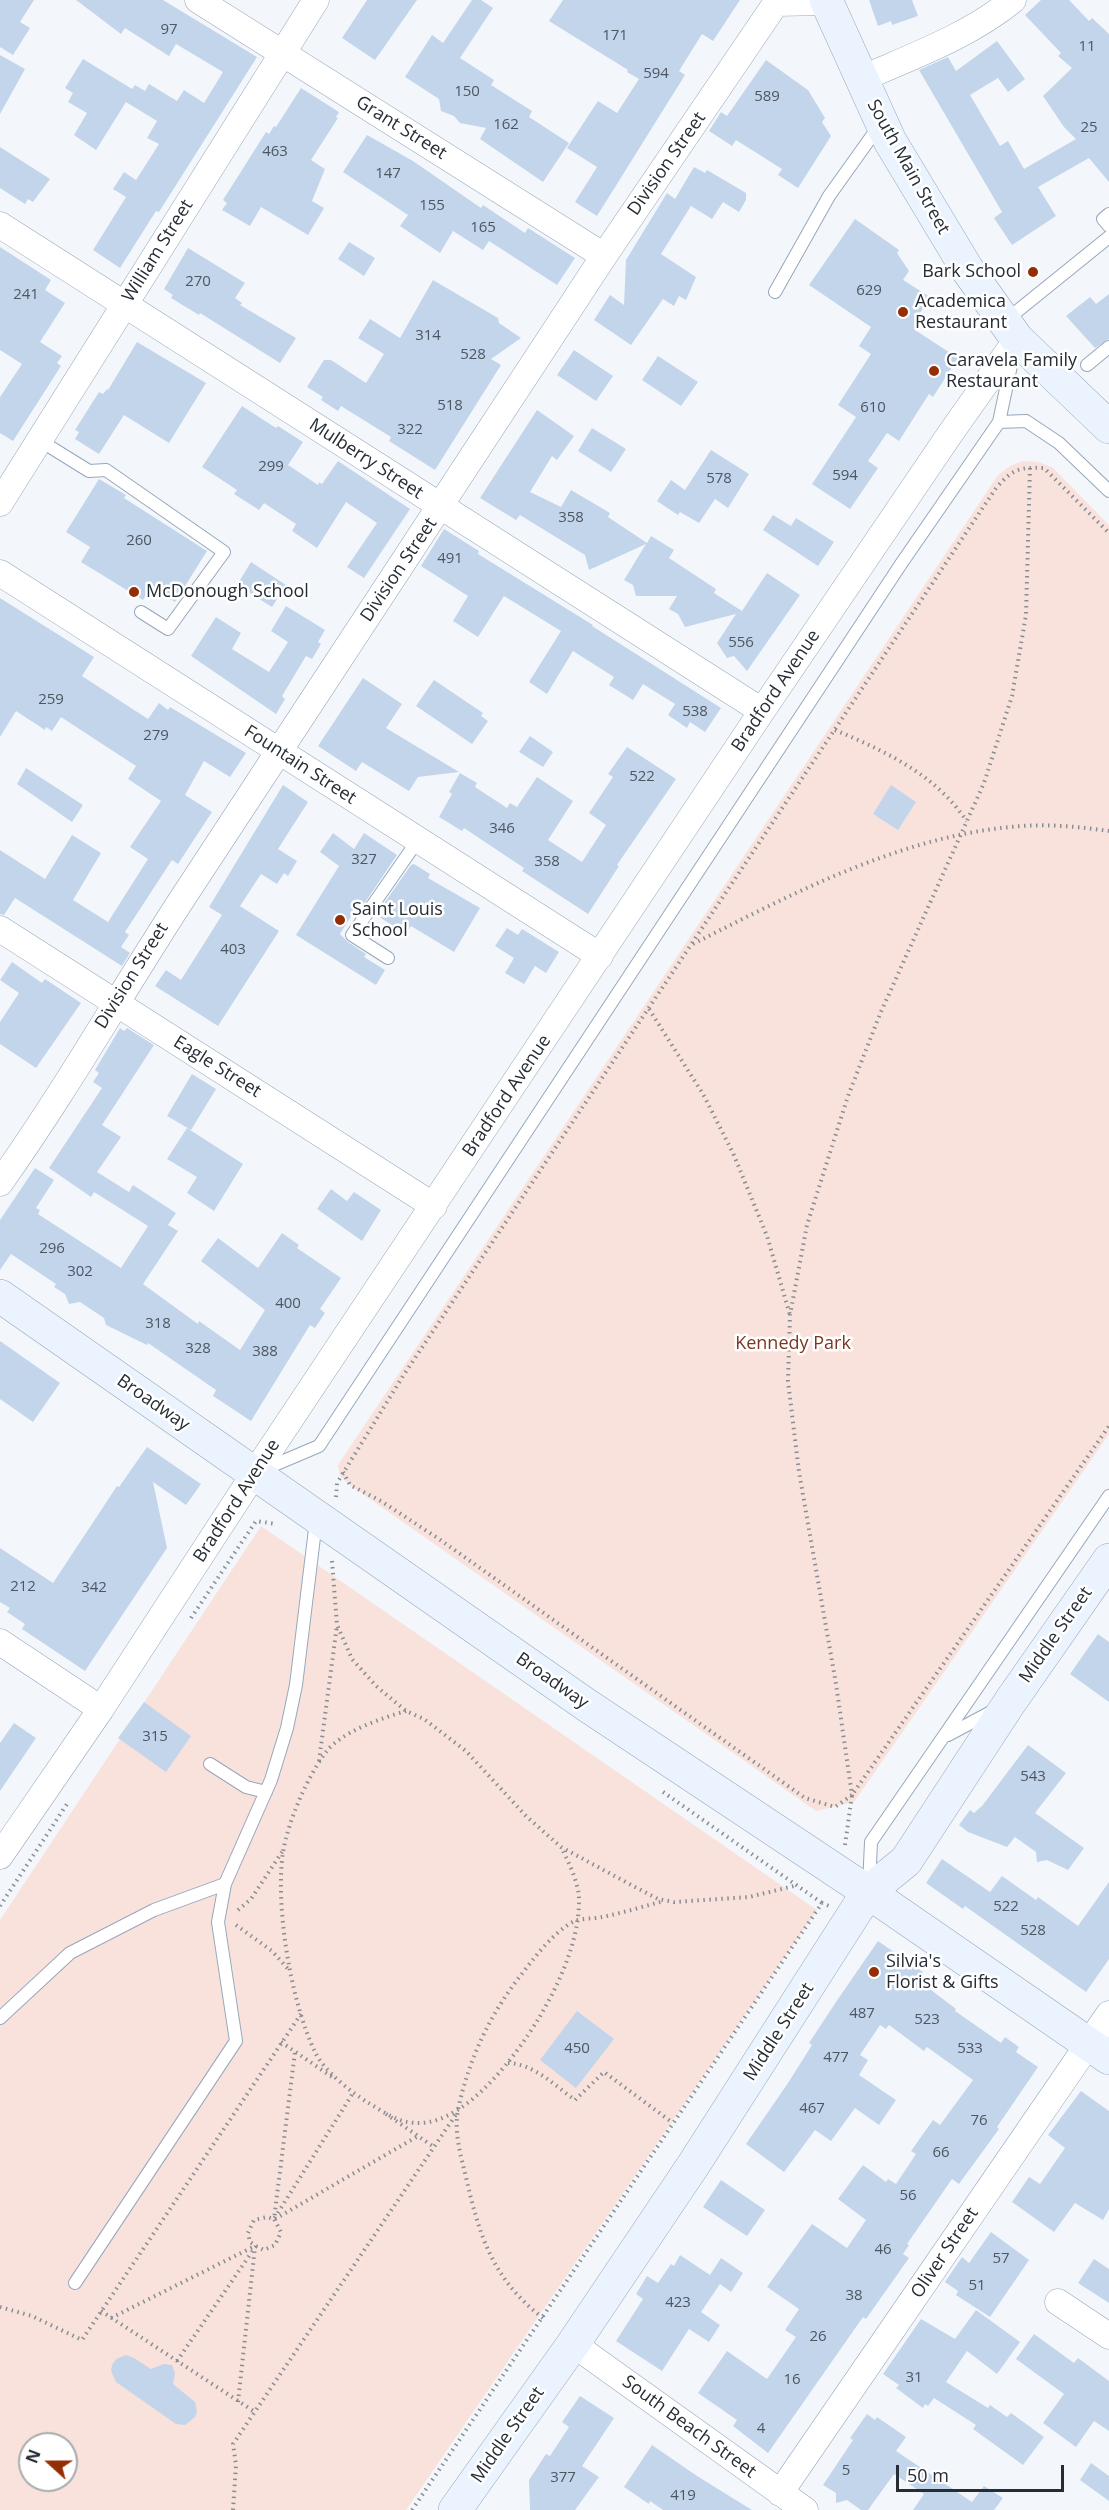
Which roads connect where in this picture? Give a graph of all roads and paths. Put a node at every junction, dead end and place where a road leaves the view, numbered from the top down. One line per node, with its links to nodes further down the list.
1 (198, 0): 6 (street, Grant Street)
2 (316, 0): 6 (street, William Street)
3 (1013, 0): 7 (street)
4 (826, 1): 5 (street, Division Street); 7 (main road, South Main Street)
5 (773, 2): 13 (street, Division Street)
6 (283, 54): 13 (street, Grant Street); 15 (street, William Street)
7 (861, 79): 8 (main road, South Main Street)
8 (881, 122): 14 (lane); 16 (main road, South Main Street)
9 (1109, 214): 11 (lane)
10 (0, 225): 15 (street, Mulberry Street)
11 (1109, 226)
12 (1109, 237): 16 (lane)
13 (604, 256): 25 (street, Division Street)
14 (775, 292)
15 (124, 305): 21 (street, William Street); 25 (street, Mulberry Street)
16 (1010, 330): 19 (lane); 20 (main road, South Main Street); 29 (street, Bradford Avenue)
17 (1109, 347): 18 (lane)
18 (1087, 365)
19 (999, 422): 23 (lane); 48 (lane)
20 (1109, 427)
21 (39, 440): 24 (street, William Street); 28 (lane)
22 (1030, 468): 26 (path); 30 (path); 32 (path)
23 (1109, 491)
24 (0, 503)
25 (441, 506): 29 (street, Mulberry Street); 31 (street, Division Street)
26 (1109, 533)
27 (0, 573): 31 (street, Fountain Street)
28 (141, 612)
29 (762, 711): 38 (street, Bradford Avenue)
30 (835, 730): 32 (path); 37 (path)
31 (280, 752): 35 (street, Fountain Street); 40 (street, Division Street)
32 (968, 821): 34 (path)
33 (1109, 831): 34 (path)
34 (961, 835): 37 (path); 45 (path)
35 (418, 840): 38 (street, Fountain Street); 39 (lane)
36 (0, 929): 40 (street, Eagle Street)
37 (692, 945): 41 (path)
38 (600, 956): 43 (street, Bradford Avenue)
39 (388, 958)
40 (115, 1002): 42 (street, Division Street); 43 (street, Eagle Street)
41 (649, 1009): 45 (path); 47 (path)
42 (0, 1183)
43 (434, 1206): 48 (street, Bradford Avenue)
44 (0, 1296): 48 (main road, Broadway)
45 (790, 1316): 63 (path)
46 (1109, 1426): 63 (path)
47 (343, 1472): 50 (path); 63 (path)
48 (254, 1474): 50 (main road, Broadway); 57 (street, Bradford Avenue)
49 (1109, 1496): 59 (lane)
50 (321, 1531): 52 (path); 52 (path); 54 (path); 62 (lane); 68 (main road, Broadway)
51 (1109, 1560): 56 (main road, Middle Street)
52 (332, 1561): 53 (path)
53 (337, 1624): 58 (path); 61 (path)
54 (186, 1627)
55 (0, 1642): 57 (street)
56 (1010, 1702): 59 (lane); 71 (main road, Middle Street)
57 (101, 1709): 67 (street, Bradford Avenue)
58 (406, 1711): 61 (path); 65 (path)
59 (944, 1737): 71 (lane)
60 (210, 1764): 62 (lane)
61 (318, 1765): 66 (path)
62 (266, 1792): 69 (lane)
63 (852, 1795): 68 (path)
64 (70, 1800): 73 (path)
65 (561, 1847): 72 (path); 75 (path)
66 (284, 1849): 74 (path); 77 (path)
67 (0, 1856)
68 (841, 1874): 71 (main road, Broadway); 89 (path)
69 (225, 1884): 80 (lane); 94 (lane)
70 (798, 1885): 72 (path)
71 (868, 1892): 82 (main road, Broadway); 101 (main road, Middle Street)
72 (664, 1900): 75 (path)
73 (0, 1906)
74 (235, 1912)
75 (576, 1920): 84 (path); 88 (path)
76 (235, 1924): 77 (path)
77 (290, 1972): 78 (path)
78 (301, 2013): 81 (path); 85 (path)
79 (1109, 2014): 82 (street, Oliver Street)
80 (0, 2018)
81 (281, 2042): 83 (path); 97 (path)
82 (1099, 2051): 105 (street, Oliver Street)
83 (295, 2052): 85 (path); 92 (path)
84 (507, 2063): 88 (path); 89 (path)
85 (348, 2088): 86 (path); 87 (path)
86 (353, 2093): 87 (path); 92 (path)
87 (366, 2101): 88 (path); 90 (path)
88 (457, 2112): 91 (path); 99 (path)
89 (674, 2123): 99 (path)
90 (418, 2136): 91 (path); 92 (path)
91 (434, 2147): 104 (path)
92 (274, 2219): 93 (path); 93 (path)
93 (255, 2246): 98 (path); 102 (path); 103 (path)
94 (75, 2283)
95 (1058, 2302): 100 (street)
96 (0, 2307): 97 (path)
97 (101, 2311): 98 (path)
98 (111, 2318): 102 (path)
99 (543, 2318): 107 (path)
100 (1109, 2336)
101 (573, 2344): 105 (street, South Beach Street); 108 (main road, Middle Street)
102 (177, 2361): 103 (path)
103 (238, 2402): 104 (path)
104 (255, 2412): 106 (path)
105 (780, 2493): 109 (street, South Beach Street)
106 (233, 2510)
107 (412, 2510)
108 (455, 2510)
109 (805, 2510)

